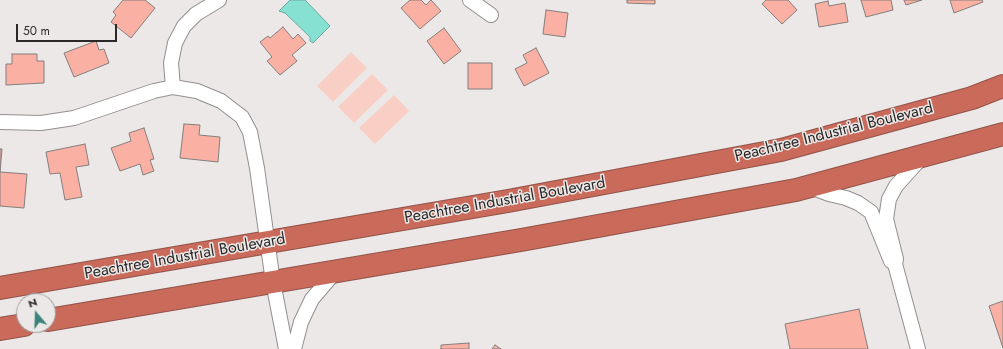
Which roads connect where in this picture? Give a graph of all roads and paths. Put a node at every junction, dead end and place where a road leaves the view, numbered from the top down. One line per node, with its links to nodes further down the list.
1 (219, 0): 5 (street)
2 (470, 0): 3 (street)
3 (491, 14)
4 (1003, 86): 10 (highway, Peachtree Industrial Boulevard)
5 (173, 87): 6 (street); 10 (street)
6 (0, 122)
7 (1003, 134): 8 (highway)
8 (922, 157): 9 (highway); 11 (street)
9 (810, 186): 11 (street); 12 (highway)
10 (268, 243): 13 (street); 14 (highway, Peachtree Industrial Boulevard)
11 (894, 264): 20 (street)
12 (336, 272): 13 (highway); 19 (street)
13 (273, 282): 15 (highway); 18 (street)
14 (0, 288)
15 (56, 319)
16 (16, 326): 17 (highway)
17 (0, 329)
18 (286, 349)
19 (294, 349)
20 (918, 349)

